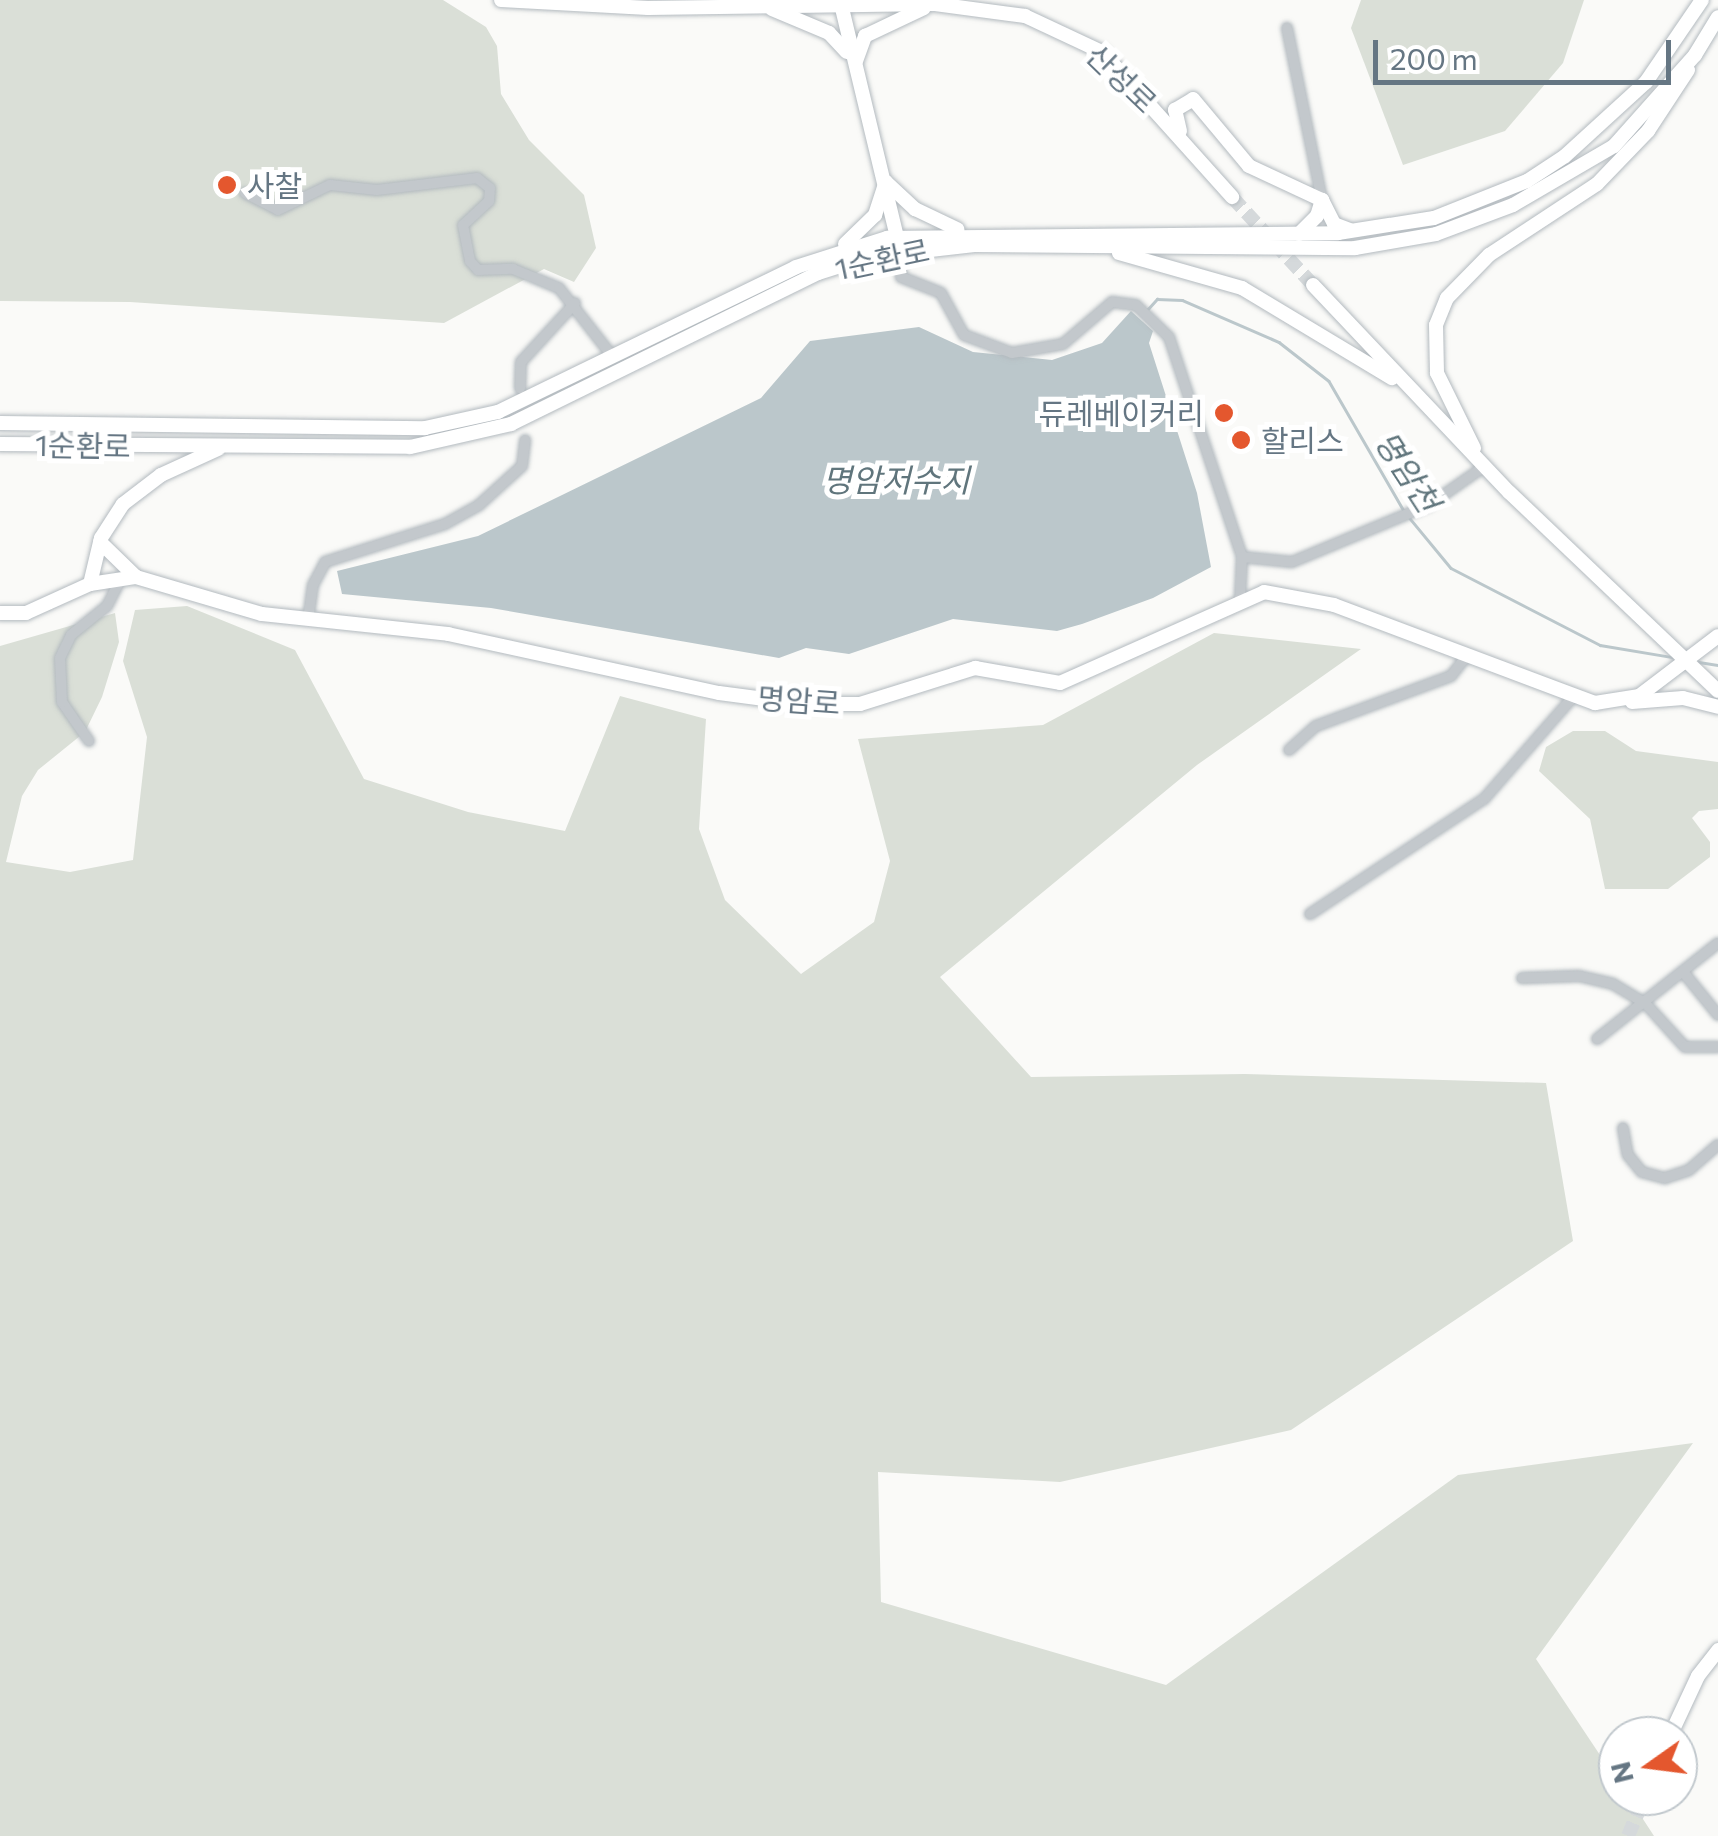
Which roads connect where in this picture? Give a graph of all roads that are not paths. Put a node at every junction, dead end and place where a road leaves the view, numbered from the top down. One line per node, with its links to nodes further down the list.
1 (501, 0): 5 (street, 산성로)
2 (1702, 0): 15 (street, 1순환로)
3 (841, 4): 4 (street, 산성로); 5 (street, 산성로); 9 (street)
4 (934, 4): 9 (street); 10 (street, 산성로)
5 (764, 6): 9 (street)
6 (1718, 17): 8 (street, 1순환로)
7 (1287, 28): 14 (street)
8 (1695, 54): 19 (street, 1순환로); 30 (street)
9 (855, 76): 11 (street)
10 (1186, 145): 13 (street, 산성로); 14 (street)
11 (886, 182): 16 (street); 18 (street); 20 (street)
12 (245, 193): 22 (street)
13 (1232, 197)
14 (1322, 200): 15 (street); 17 (street)
15 (1354, 231): 17 (street, 1순환로)
16 (968, 232): 17 (street, 1순환로); 18 (street, 1순환로)
17 (1299, 234)
18 (898, 244): 19 (street, 1순환로); 20 (street, 1순환로); 29 (street, 1순환로); 32 (street)
19 (1058, 246): 25 (street)
20 (837, 250): 23 (street, 1순환로)
21 (1313, 284): 25 (street)
22 (575, 303): 23 (street); 24 (street)
23 (612, 357): 26 (street, 1순환로)
24 (520, 388)
25 (1413, 391): 30 (street)
26 (0, 424)
27 (525, 440): 37 (street)
28 (0, 444): 29 (street, 1순환로)
29 (224, 447): 31 (street)
30 (1484, 466): 32 (street); 40 (street)
31 (100, 542): 33 (street); 34 (street)
32 (1242, 557): 35 (street)
33 (128, 578): 34 (street, 명암로); 37 (street, 명암로); 45 (street)
34 (90, 584): 36 (street, 명암로)
35 (1240, 598): 37 (street, 명암로); 39 (street, 명암로)
36 (0, 613)
37 (308, 620)
38 (1718, 636): 40 (street)
39 (1466, 657): 42 (street, 명암로); 46 (street)
40 (1688, 662): 41 (street); 43 (street)
41 (1718, 692)
42 (1572, 698): 43 (street, 명암로); 47 (street)
43 (1626, 701): 44 (street, 명암로)
44 (1718, 707)
45 (89, 740)
46 (1290, 750)
47 (1310, 914)
48 (1718, 943): 49 (street)
49 (1684, 973): 51 (street); 52 (street)
50 (1522, 978): 51 (street)
51 (1645, 1003): 53 (street); 54 (street)
52 (1718, 1015)
53 (1598, 1040)
54 (1718, 1047)
55 (1624, 1128): 56 (street)
56 (1718, 1146)
57 (1718, 1650): 58 (street)
58 (1679, 1716)

